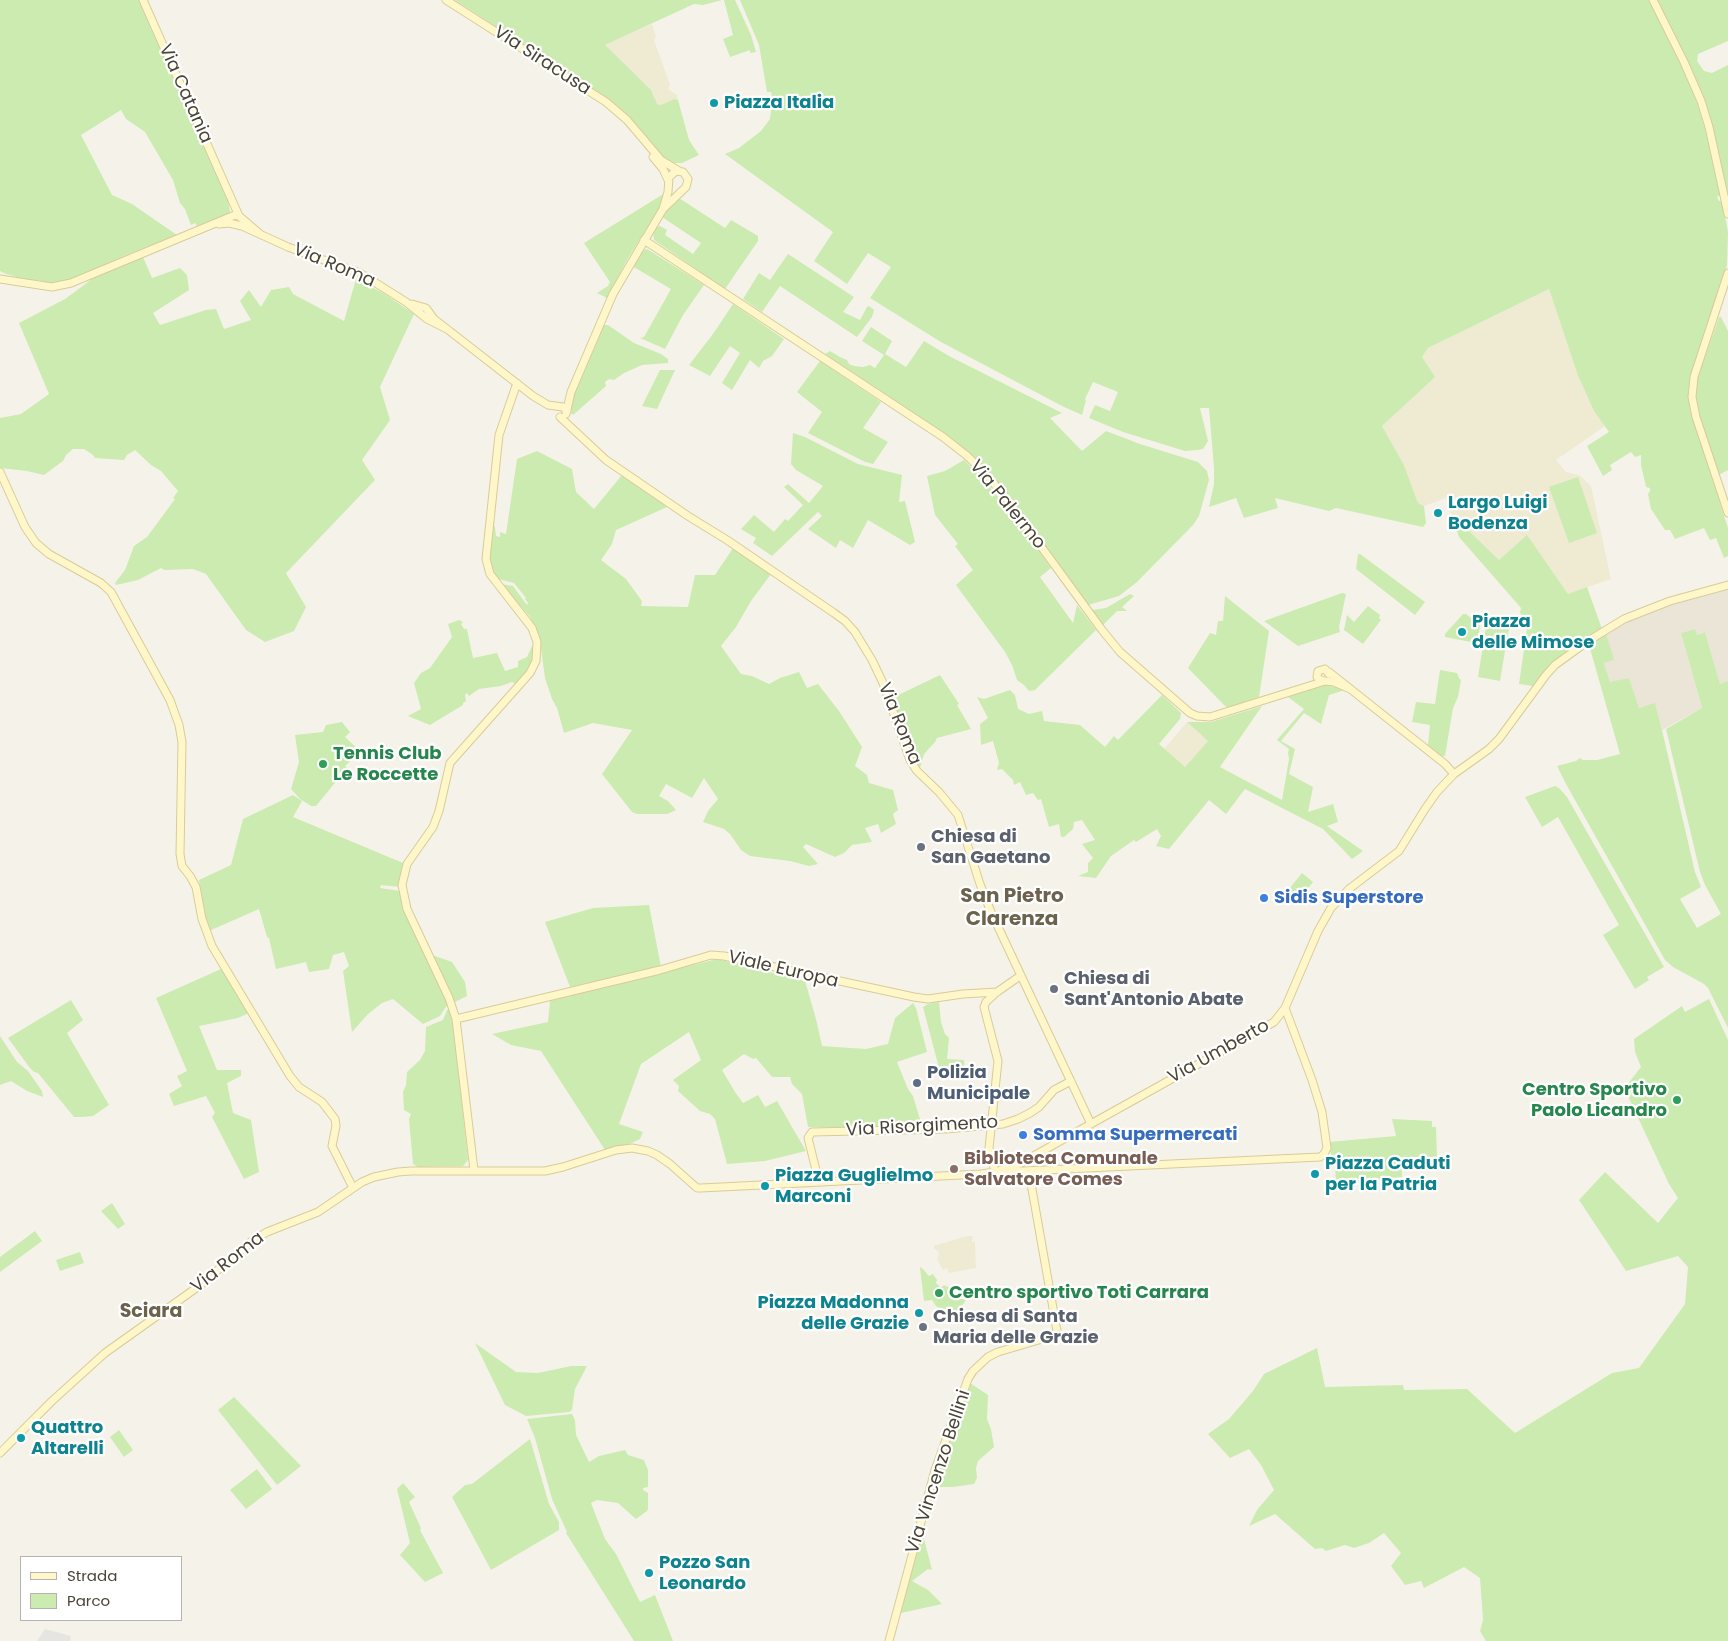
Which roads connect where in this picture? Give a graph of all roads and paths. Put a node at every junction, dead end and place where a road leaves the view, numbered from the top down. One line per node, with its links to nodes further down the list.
1 (143, 0): 10 (street, Via Catania)
2 (446, 0): 4 (street, Via Siracusa)
3 (1653, 0): 9 (street)
4 (633, 128): 5 (street); 6 (street)
5 (679, 171): 6 (street); 7 (street)
6 (668, 182): 7 (street); 8 (street)
7 (684, 188): 8 (street)
8 (663, 209): 11 (street)
9 (1728, 214)
10 (235, 219): 13 (street); 14 (street, Via Roma)
11 (644, 240): 15 (street); 25 (street, Via Palermo)
12 (1728, 273): 17 (street)
13 (0, 279)
14 (517, 383): 15 (street, Via Roma); 32 (street)
15 (561, 412): 27 (street, Via Roma)
16 (0, 472): 43 (street)
17 (1728, 513)
18 (1728, 581): 20 (street)
19 (1728, 585): 20 (street, Via Umberto)
20 (1715, 588): 26 (street, Via Umberto)
21 (1318, 671): 22 (street); 23 (street); 25 (street)
22 (1328, 672): 23 (street); 24 (street)
23 (1324, 681): 24 (street); 25 (street, Via Palermo)
24 (1350, 688): 26 (street)
25 (1297, 689)
26 (1454, 774): 31 (street, Via Umberto)
27 (1020, 976): 28 (street); 33 (street, Via Roma)
28 (997, 992): 29 (street, Viale Europa); 30 (street)
29 (982, 993): 30 (street); 32 (street, Viale Europa)
30 (984, 1006): 35 (street)
31 (1285, 1008): 34 (street, Via Umberto); 40 (street)
32 (456, 1020): 37 (street)
33 (1071, 1081): 34 (street, Via Roma); 35 (street, Via Risorgimento)
34 (1091, 1124): 36 (street, Via Umberto)
35 (992, 1126): 38 (street); 41 (street, Via Risorgimento)
36 (1019, 1164): 38 (street, Via Umberto); 39 (street)
37 (474, 1170): 42 (street, Via Roma); 43 (street, Via Roma)
38 (994, 1172): 39 (street); 41 (street, Via Umberto)
39 (1020, 1172): 40 (street)
40 (1029, 1175): 45 (street, Via Vincenzo Bellini)
41 (819, 1182): 42 (street, Via Umberto)
42 (758, 1185)
43 (353, 1188): 44 (street, Via Roma)
44 (0, 1453)
45 (889, 1641)

